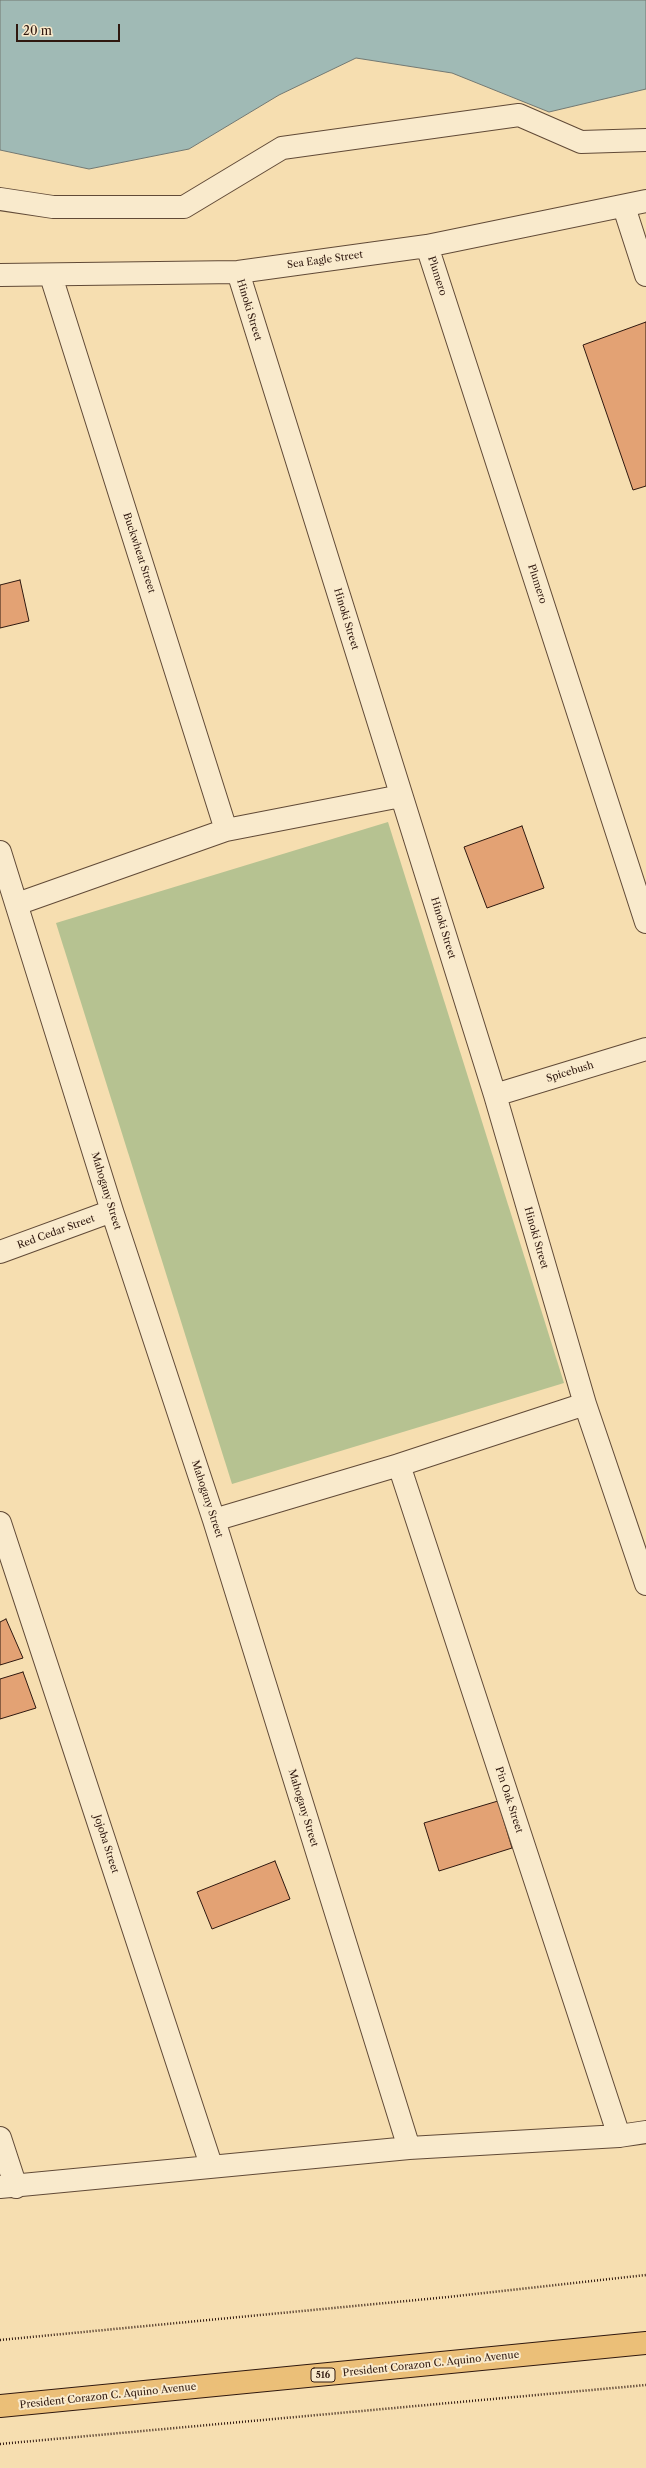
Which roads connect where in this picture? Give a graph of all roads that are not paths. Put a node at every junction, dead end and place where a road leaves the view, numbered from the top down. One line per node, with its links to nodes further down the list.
1 (646, 140): 2 (street)
2 (0, 199)
3 (646, 201): 4 (street, Sea Eagle Street)
4 (624, 207): 5 (street, Sea Eagle Street); 8 (street)
5 (427, 246): 6 (street, Sea Eagle Street); 14 (street, Plumero)
6 (238, 272): 9 (street, Sea Eagle Street); 10 (street, Hinoki Street)
7 (0, 275): 9 (street, Sea Eagle Street)
8 (646, 275)
9 (51, 276): 11 (street, Buckwheat Street)
10 (401, 796): 11 (street); 16 (street, Hinoki Street)
11 (226, 830): 13 (street)
12 (0, 852): 13 (street, Mahogany Street)
13 (17, 904): 17 (street, Mahogany Street)
14 (646, 922)
15 (646, 1049): 16 (street, Spicebush)
16 (495, 1095): 19 (street, Hinoki Street)
17 (112, 1211): 18 (street, Red Cedar Street); 21 (street, Mahogany Street)
18 (0, 1252)
19 (585, 1404): 20 (street); 23 (street, Hinoki Street)
20 (400, 1465): 21 (street); 25 (street, Pin Oak Street)
21 (214, 1520): 27 (street, Mahogany Street)
22 (0, 1523): 28 (street, Jojoba Street)
23 (646, 1584)
24 (646, 2132): 25 (street)
25 (619, 2136): 27 (street)
26 (0, 2138): 29 (street)
27 (409, 2148): 28 (street)
28 (211, 2165): 29 (street)
29 (8, 2187)
30 (646, 2343): 31 (highway, President Corazon C. Aquino Avenue / 516)
31 (0, 2406)

